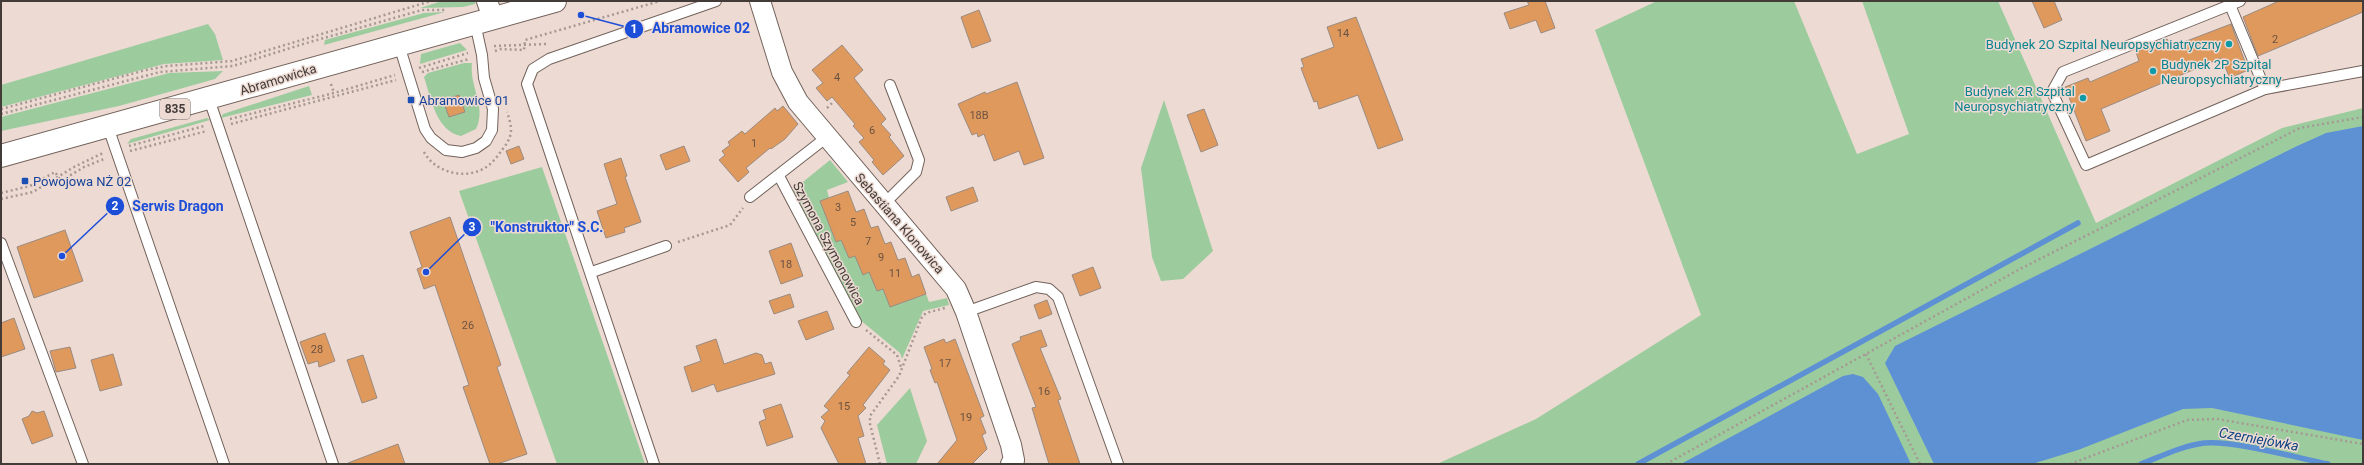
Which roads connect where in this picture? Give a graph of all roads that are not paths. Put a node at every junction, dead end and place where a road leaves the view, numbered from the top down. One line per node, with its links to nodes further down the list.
1 (555, 1): 6 (main road, Abramowicka / 835)
2 (716, 1): 20 (lane)
3 (760, 1): 13 (street, Sebastiana Klonowica)
4 (2240, 1): 5 (lane)
5 (2230, 5): 10 (lane); 10 (lane)
6 (485, 14): 7 (main road, Abramowicka / 835); 7 (lane)
7 (399, 45): 11 (main road, Abramowicka / 835)
8 (2363, 71): 10 (lane)
9 (890, 85): 17 (lane)
10 (2265, 89)
11 (209, 99): 12 (main road, Abramowicka / 835); 26 (lane)
12 (108, 127): 14 (main road, Abramowicka / 835); 25 (lane)
13 (827, 137): 15 (lane, Szymona Szymonowica); 17 (street, Sebastiana Klonowica)
14 (1, 156)
15 (779, 176): 16 (lane, Szymona Szymonowica); 22 (lane, Szymona Szymonowica)
16 (750, 198)
17 (884, 204): 21 (street, Sebastiana Klonowica)
18 (1, 243): 24 (lane)
19 (666, 246): 20 (lane)
20 (592, 272): 27 (lane)
21 (957, 310): 23 (street, Sebastiana Klonowica); 28 (lane)
22 (856, 322)
23 (1012, 462)
24 (83, 464)
25 (224, 464)
26 (333, 464)
27 (654, 464)
28 (1118, 464)

